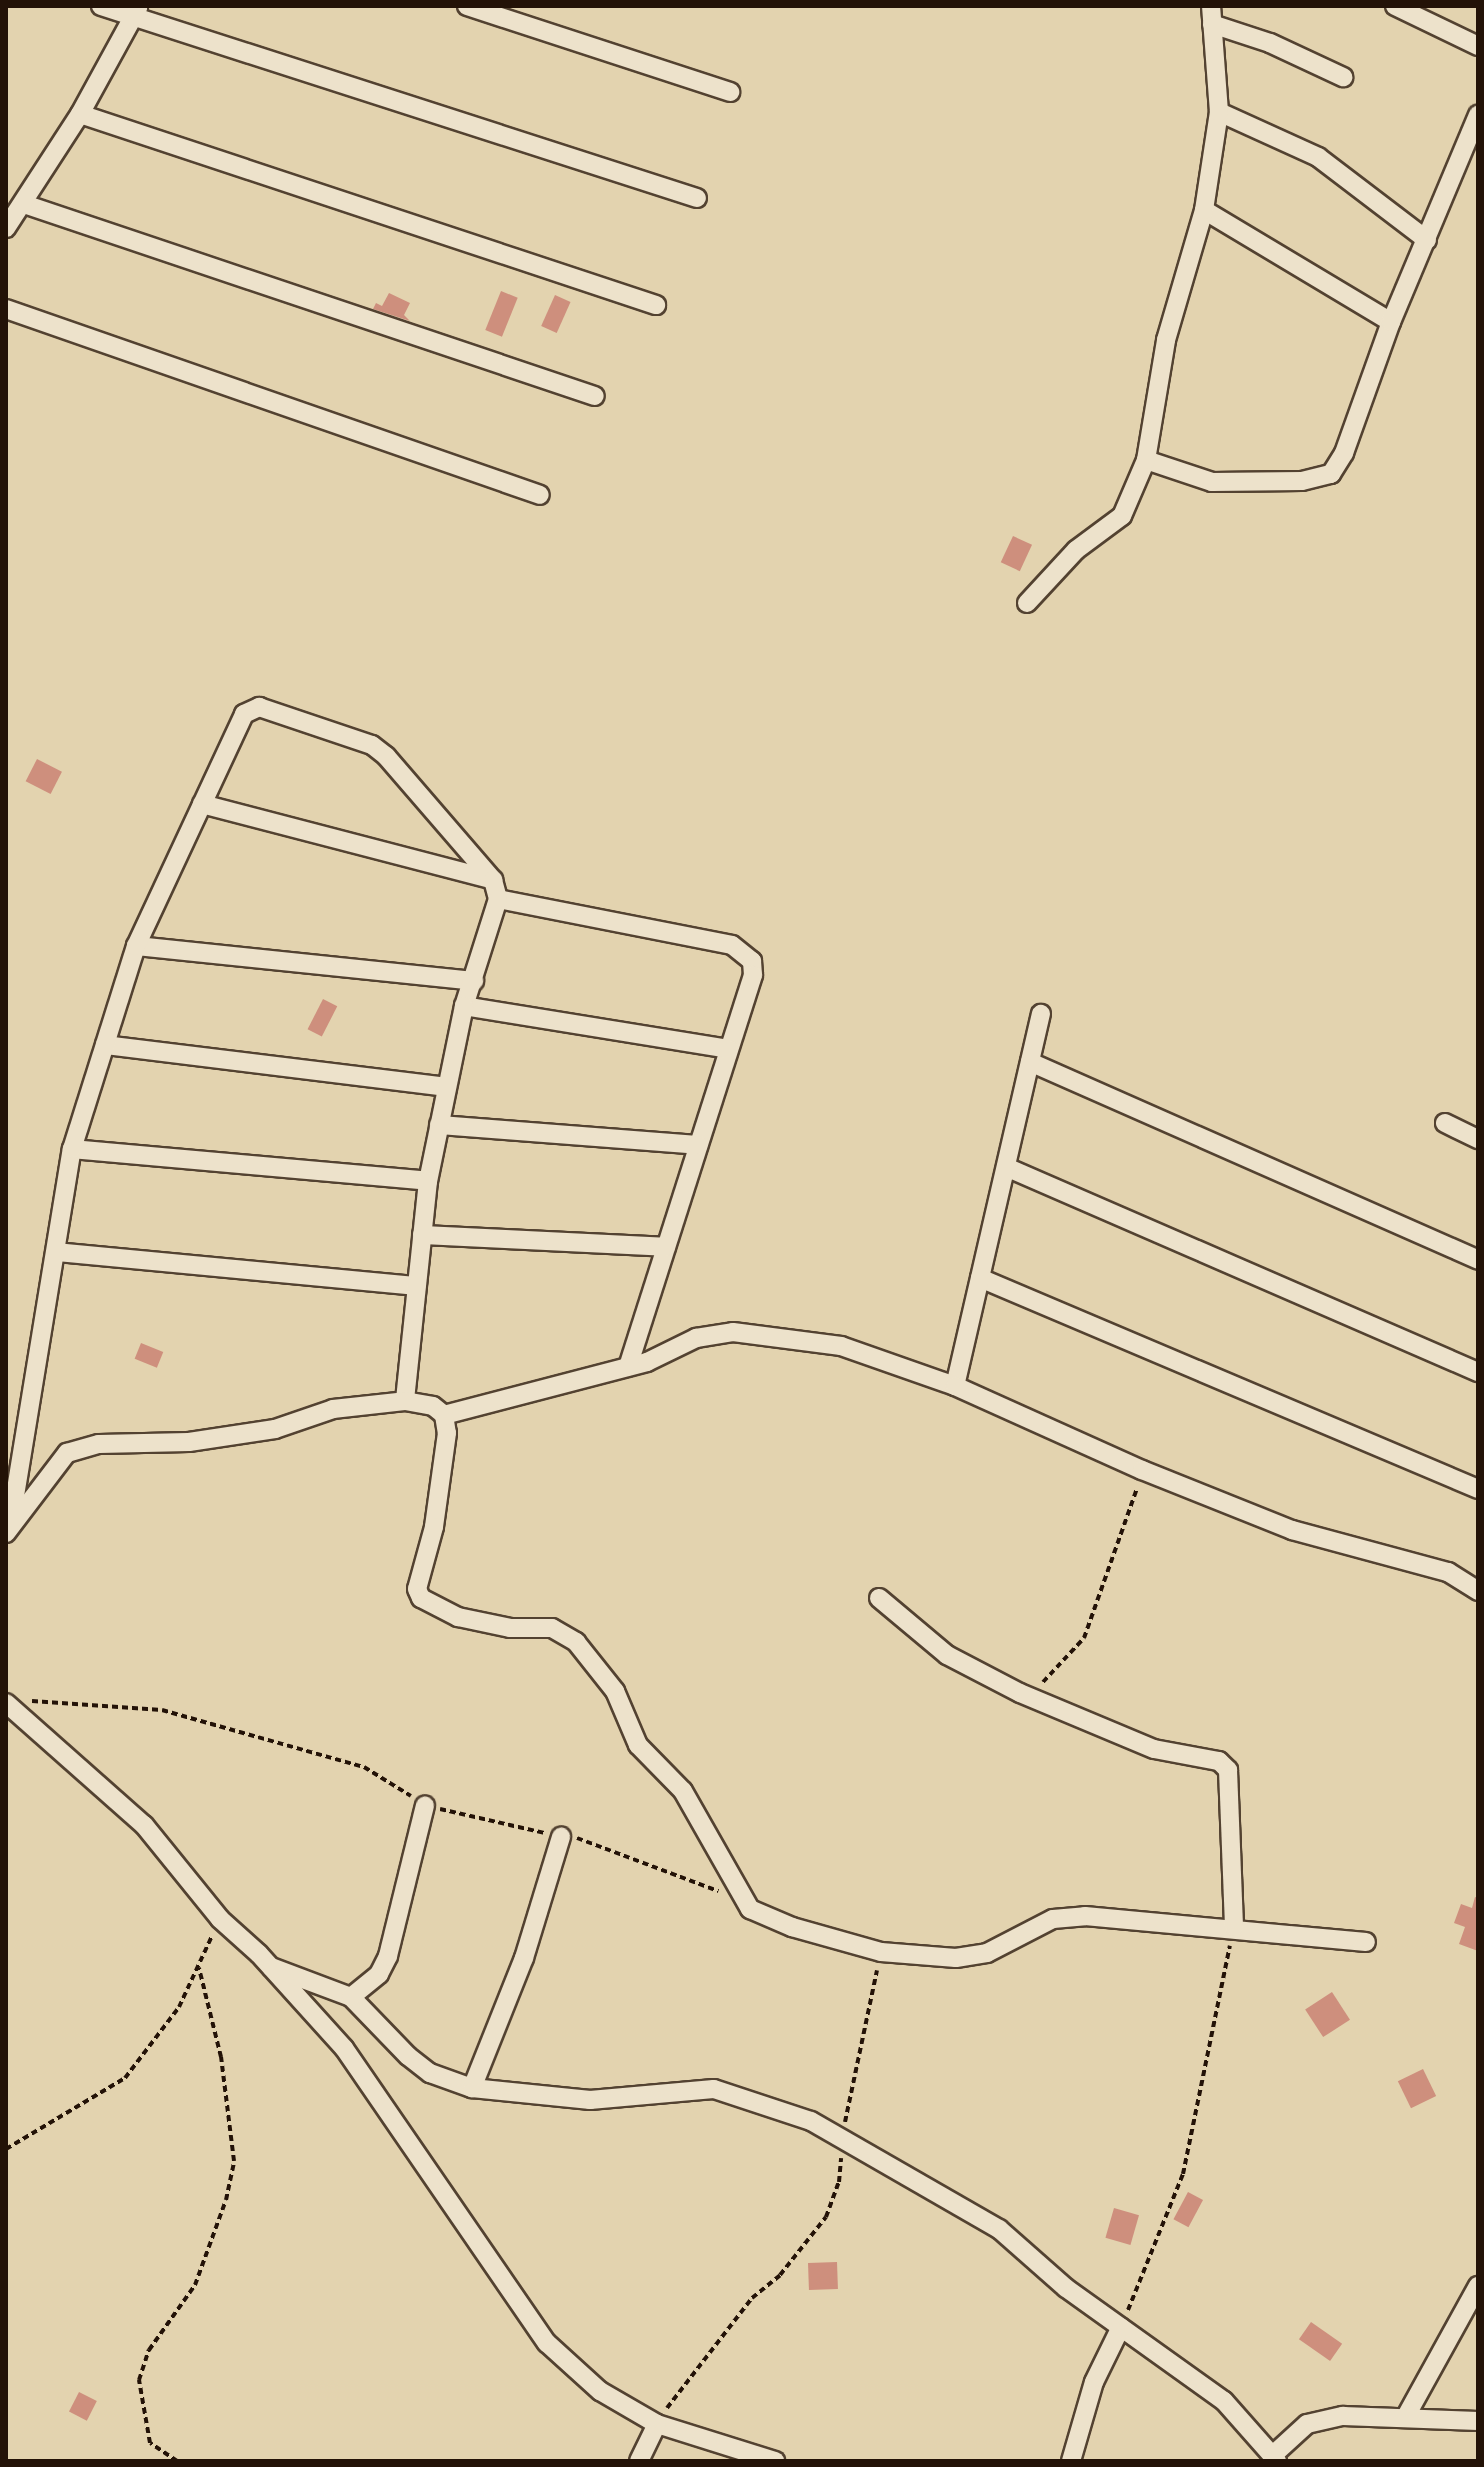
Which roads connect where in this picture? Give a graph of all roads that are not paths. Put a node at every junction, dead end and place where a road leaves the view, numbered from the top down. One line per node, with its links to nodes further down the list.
1 (101, 6): 4 (street)
2 (467, 6): 8 (street)
3 (1395, 6): 6 (street)
4 (136, 11): 10 (street); 12 (street)
5 (1211, 15): 7 (street); 9 (street)
6 (1478, 46)
7 (1343, 77)
8 (730, 92)
9 (1219, 112): 14 (street); 16 (street)
10 (80, 114): 13 (street); 17 (street)
11 (1478, 115): 16 (street)
12 (697, 198)
13 (24, 204): 15 (street); 20 (street)
14 (1204, 210): 19 (street); 21 (street)
15 (6, 228)
16 (1427, 240): 19 (street)
17 (656, 305)
18 (6, 309): 22 (street)
19 (1391, 322): 21 (street)
20 (595, 396)
21 (1146, 460): 23 (street)
22 (540, 495)
23 (1027, 603)
24 (202, 804): 25 (street); 25 (street); 27 (street)
25 (493, 880): 26 (street)
26 (498, 899): 28 (street); 32 (street)
27 (136, 946): 28 (street); 31 (street)
28 (474, 981): 29 (street)
29 (464, 1006): 32 (street); 34 (street)
30 (1041, 1014): 33 (street)
31 (105, 1045): 34 (street); 39 (street)
32 (729, 1049): 38 (street)
33 (1030, 1062): 40 (street); 45 (street)
34 (446, 1087): 36 (street)
35 (1445, 1123): 37 (street)
36 (439, 1125): 38 (street); 41 (street)
37 (1478, 1139)
38 (698, 1145): 43 (street)
39 (72, 1149): 41 (street); 44 (street)
40 (1006, 1167): 46 (street); 49 (street)
41 (428, 1181): 42 (street)
42 (422, 1235): 43 (street); 47 (street)
43 (666, 1247): 48 (street)
44 (56, 1252): 47 (street); 54 (street)
45 (1478, 1260)
46 (980, 1278): 50 (street); 53 (street)
47 (416, 1286): 51 (street)
48 (628, 1367): 50 (street); 52 (street)
49 (1478, 1372)
50 (955, 1386): 55 (street)
51 (405, 1401): 52 (street); 54 (street)
52 (444, 1415): 60 (street)
53 (1478, 1489)
54 (8, 1530)
55 (1478, 1591)
56 (879, 1598): 60 (street)
57 (13, 1702): 62 (street)
58 (425, 1805): 63 (street)
59 (561, 1837): 64 (street)
60 (1234, 1927): 61 (street)
61 (1366, 1942)
62 (271, 1967): 63 (street); 69 (street)
63 (351, 1997): 64 (street)
64 (472, 2088): 66 (street)
65 (1478, 2286): 67 (street)
66 (1121, 2327): 71 (street); 75 (street)
67 (1405, 2418): 68 (street); 71 (street)
68 (1478, 2421)
69 (657, 2424): 70 (street); 72 (street)
70 (723, 2443): 73 (street); 74 (street)
71 (1275, 2458)
72 (639, 2461)
73 (715, 2461)
74 (775, 2461)
75 (1071, 2461)

